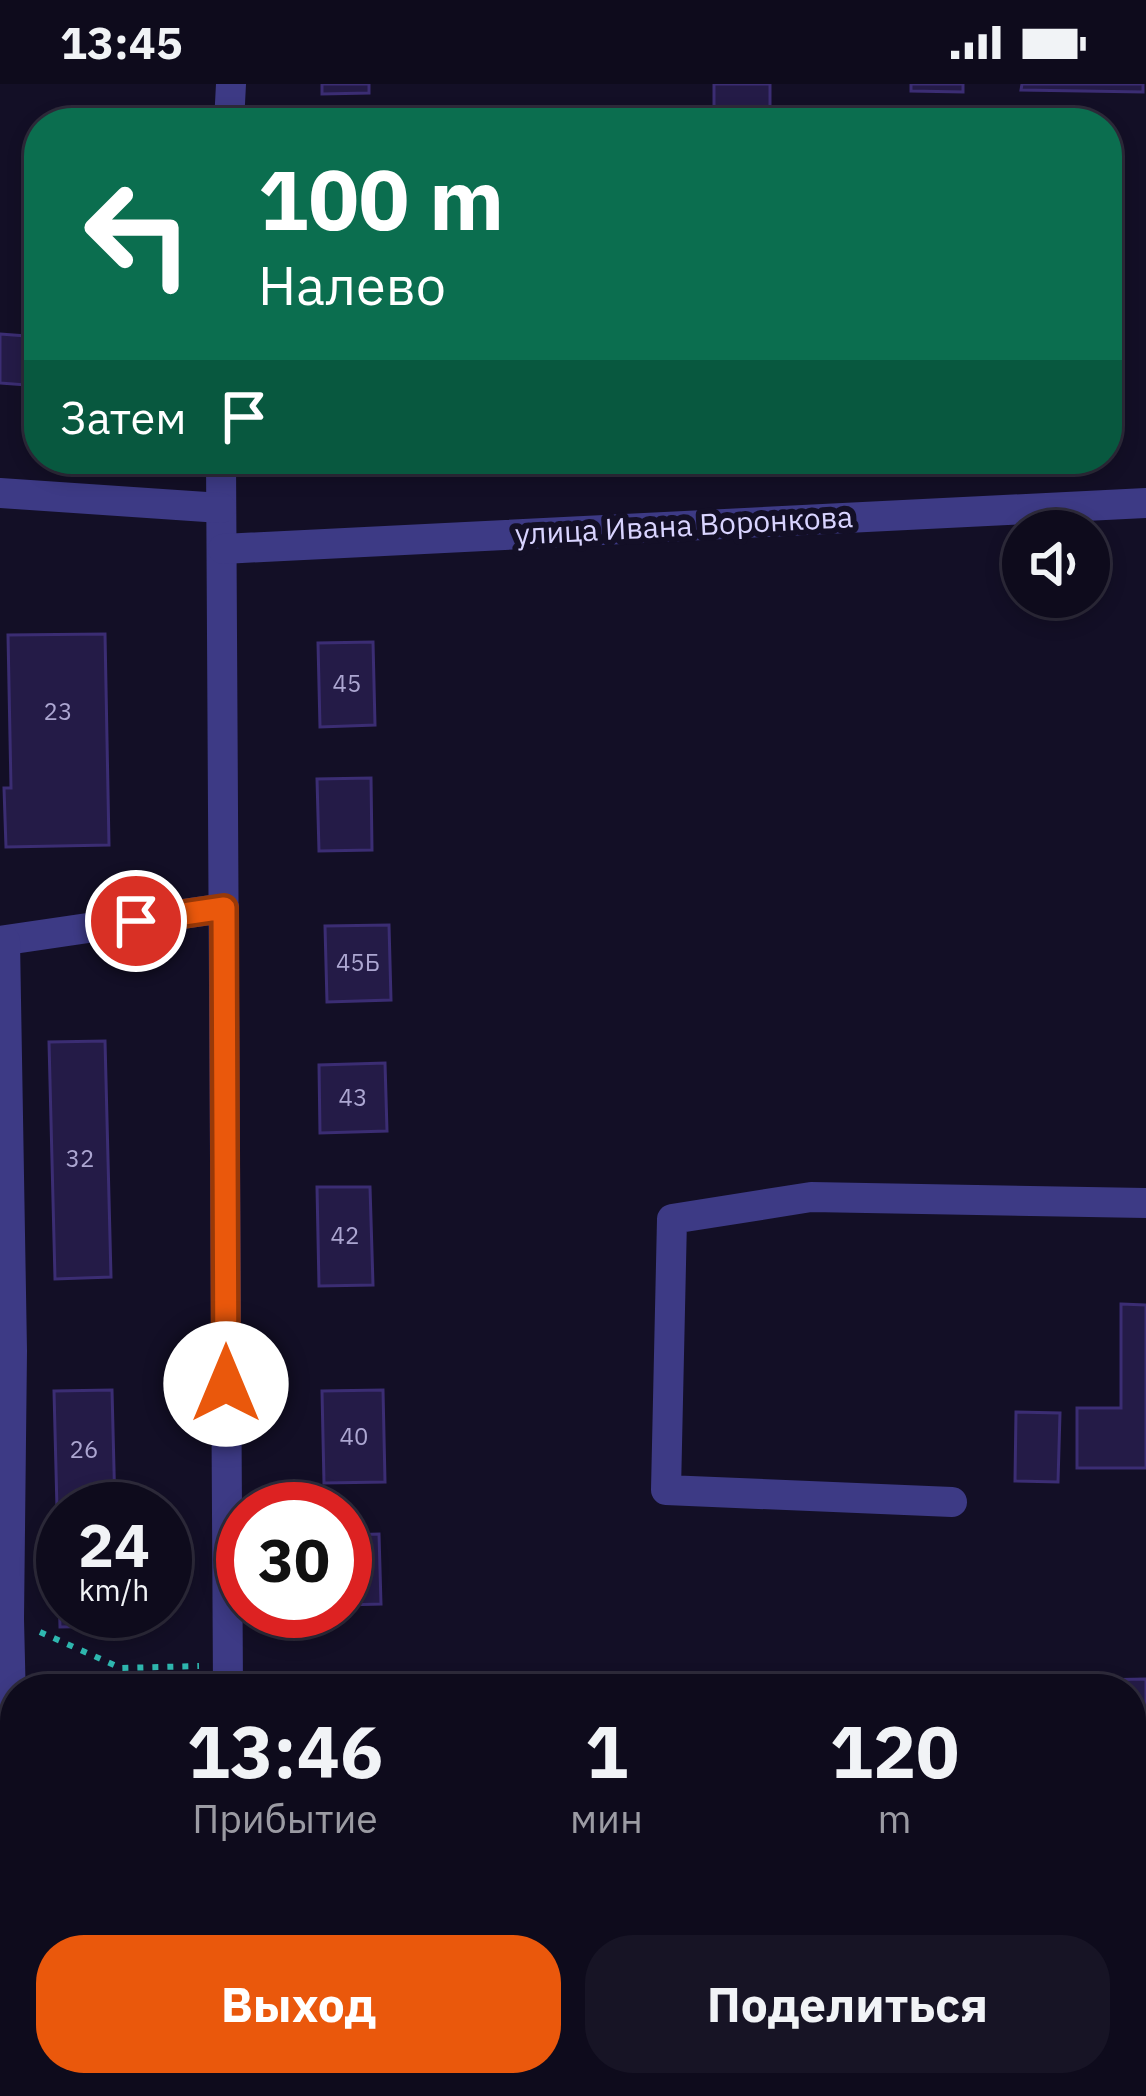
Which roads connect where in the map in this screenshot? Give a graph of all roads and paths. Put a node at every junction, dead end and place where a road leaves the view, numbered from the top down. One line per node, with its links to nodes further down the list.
1 (221, 474): 4 (street)
2 (0, 493): 4 (street)
3 (1146, 502): 5 (street, улица Ивана Воронкова)
4 (221, 508): 5 (street)
5 (223, 549): 6 (street)
6 (224, 908): 7 (street); 15 (street)
7 (3, 941): 9 (street)
8 (1146, 1203): 10 (street)
9 (6, 1351): 11 (street)
10 (952, 1502)
11 (4, 1580): 12 (street)
12 (9, 1619): 13 (street); 14 (path)
13 (10, 1674)
14 (196, 1674)
15 (228, 1674)

